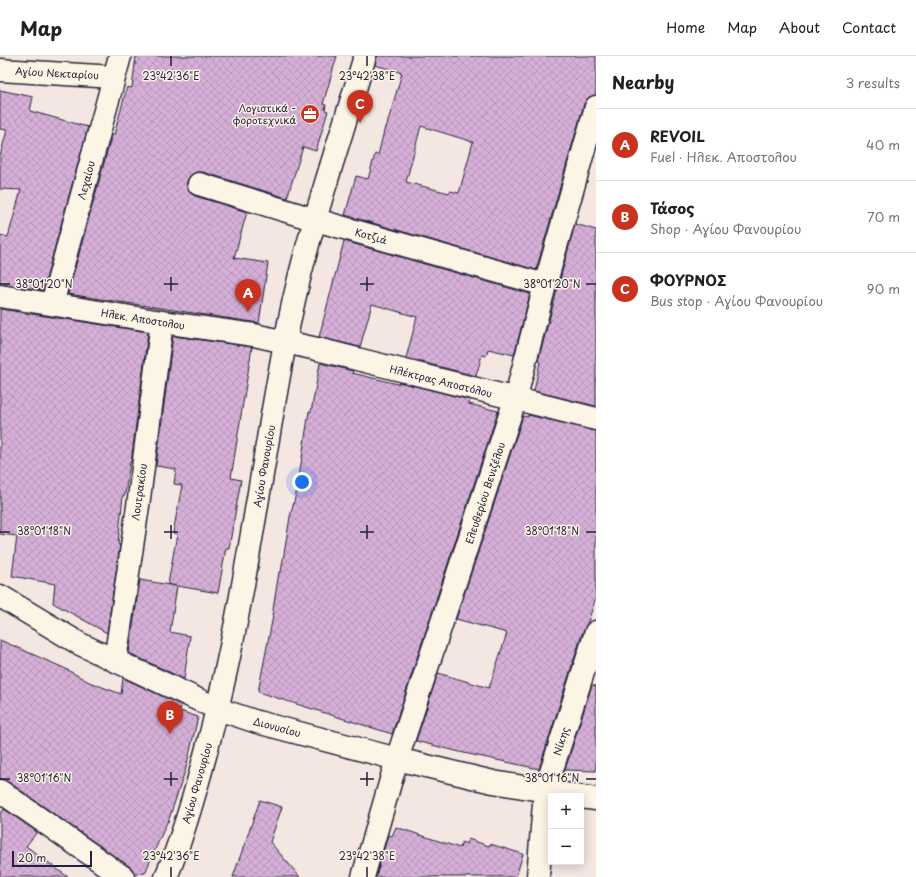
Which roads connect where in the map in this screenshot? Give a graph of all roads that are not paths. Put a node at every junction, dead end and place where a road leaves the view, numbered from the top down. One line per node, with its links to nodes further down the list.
1 (120, 56): 4 (street, Λεχαίου)
2 (365, 56): 7 (street, Αγίου Φανουρίου)
3 (0, 70): 4 (street, Αγίου Νεκταρίου)
4 (114, 77): 10 (street, Λεχαίου)
5 (596, 106): 8 (street, Ελευθερίου Βενιζέλου)
6 (198, 184): 7 (street, Κοτζιά)
7 (316, 220): 8 (street, Κοτζιά); 12 (street, Αγίου Φανουρίου)
8 (545, 285): 13 (street, Ελευθερίου Βενιζέλου)
9 (0, 296): 10 (street, Ηλεκ. Αποστολου)
10 (52, 304): 11 (street, Ηλεκ. Αποστολου)
11 (162, 322): 12 (street, Ηλεκ. Αποστολου); 17 (street, Λουτρακίου)
12 (285, 342): 13 (street, Ηλέκτρας Αποστόλου); 18 (street, Αγίου Φανουρίου)
13 (515, 400): 14 (street, Ηλέκτρας Αποστόλου); 19 (street, Ελευθερίου Βενιζέλου)
14 (596, 419)
15 (0, 596): 17 (street, Διονυσίου)
16 (596, 632): 21 (street, Νίκης)
17 (115, 661): 18 (street, Διονυσίου)
18 (218, 709): 19 (street, Διονυσίου); 26 (street, Αγίου Φανουρίου)
19 (397, 759): 21 (street, Διονυσίου); 27 (street, Ελευθερίου Βενιζέλου)
20 (0, 791): 25 (street)
21 (545, 791): 22 (street, Διονυσίου); 28 (street, Νίκης)
22 (557, 793)
23 (584, 797): 24 (street)
24 (596, 799)
25 (123, 877)
26 (166, 877)
27 (363, 877)
28 (538, 877)

